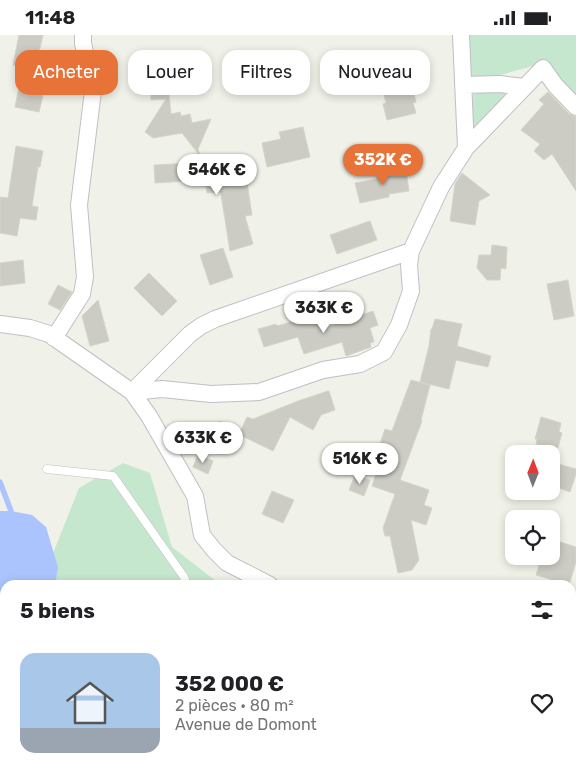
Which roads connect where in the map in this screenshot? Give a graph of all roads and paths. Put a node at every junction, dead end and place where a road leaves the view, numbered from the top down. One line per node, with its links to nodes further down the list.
1 (83, 35): 9 (street)
2 (461, 35): 3 (street)
3 (463, 85): 4 (street); 6 (street)
4 (524, 87): 5 (street); 6 (street)
5 (576, 107)
6 (466, 148): 7 (street)
7 (411, 251): 10 (street); 10 (street)
8 (0, 324): 9 (street)
9 (54, 337): 10 (street)
10 (132, 393): 13 (street)
11 (47, 469): 12 (lane)
12 (185, 580)
13 (260, 580)

